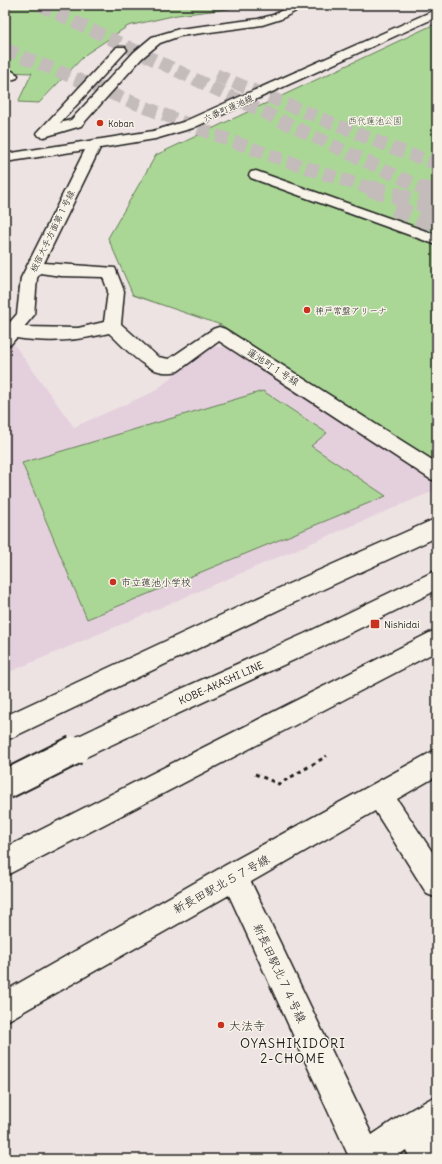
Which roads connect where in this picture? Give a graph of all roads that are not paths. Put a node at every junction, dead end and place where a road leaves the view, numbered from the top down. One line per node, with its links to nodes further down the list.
1 (301, 5): 4 (street)
2 (248, 11): 4 (street)
3 (437, 13): 5 (street, 六番町蓮池線)
4 (44, 133): 6 (street)
5 (95, 144): 6 (street, 六番町蓮池線); 10 (street, 板宿大手方面第１号線)
6 (43, 151): 7 (street, 六番町蓮池線)
7 (5, 158)
8 (256, 175): 9 (street)
9 (437, 240)
10 (35, 267): 11 (street); 12 (street, 板宿大手方面第１号線)
11 (112, 326): 12 (street); 13 (street, 蓮池町１号線)
12 (8, 336)
13 (437, 473)
14 (437, 527): 17 (street)
15 (437, 579): 19 (street, KOBE-AKASHI LINE, bridge)
16 (437, 639): 21 (street)
17 (5, 729)
18 (437, 762): 20 (street, 新長田駅北５７号線)
19 (5, 785)
20 (380, 795): 22 (street, 新長田駅北５７号線); 23 (street)
21 (5, 862)
22 (234, 876): 24 (street, 新長田駅北５７号線); 27 (street, 新長田駅北７４号線)
23 (437, 884)
24 (5, 1007)
25 (437, 1110): 26 (street)
26 (411, 1127): 27 (street); 28 (street)
27 (365, 1158)
28 (427, 1159)

